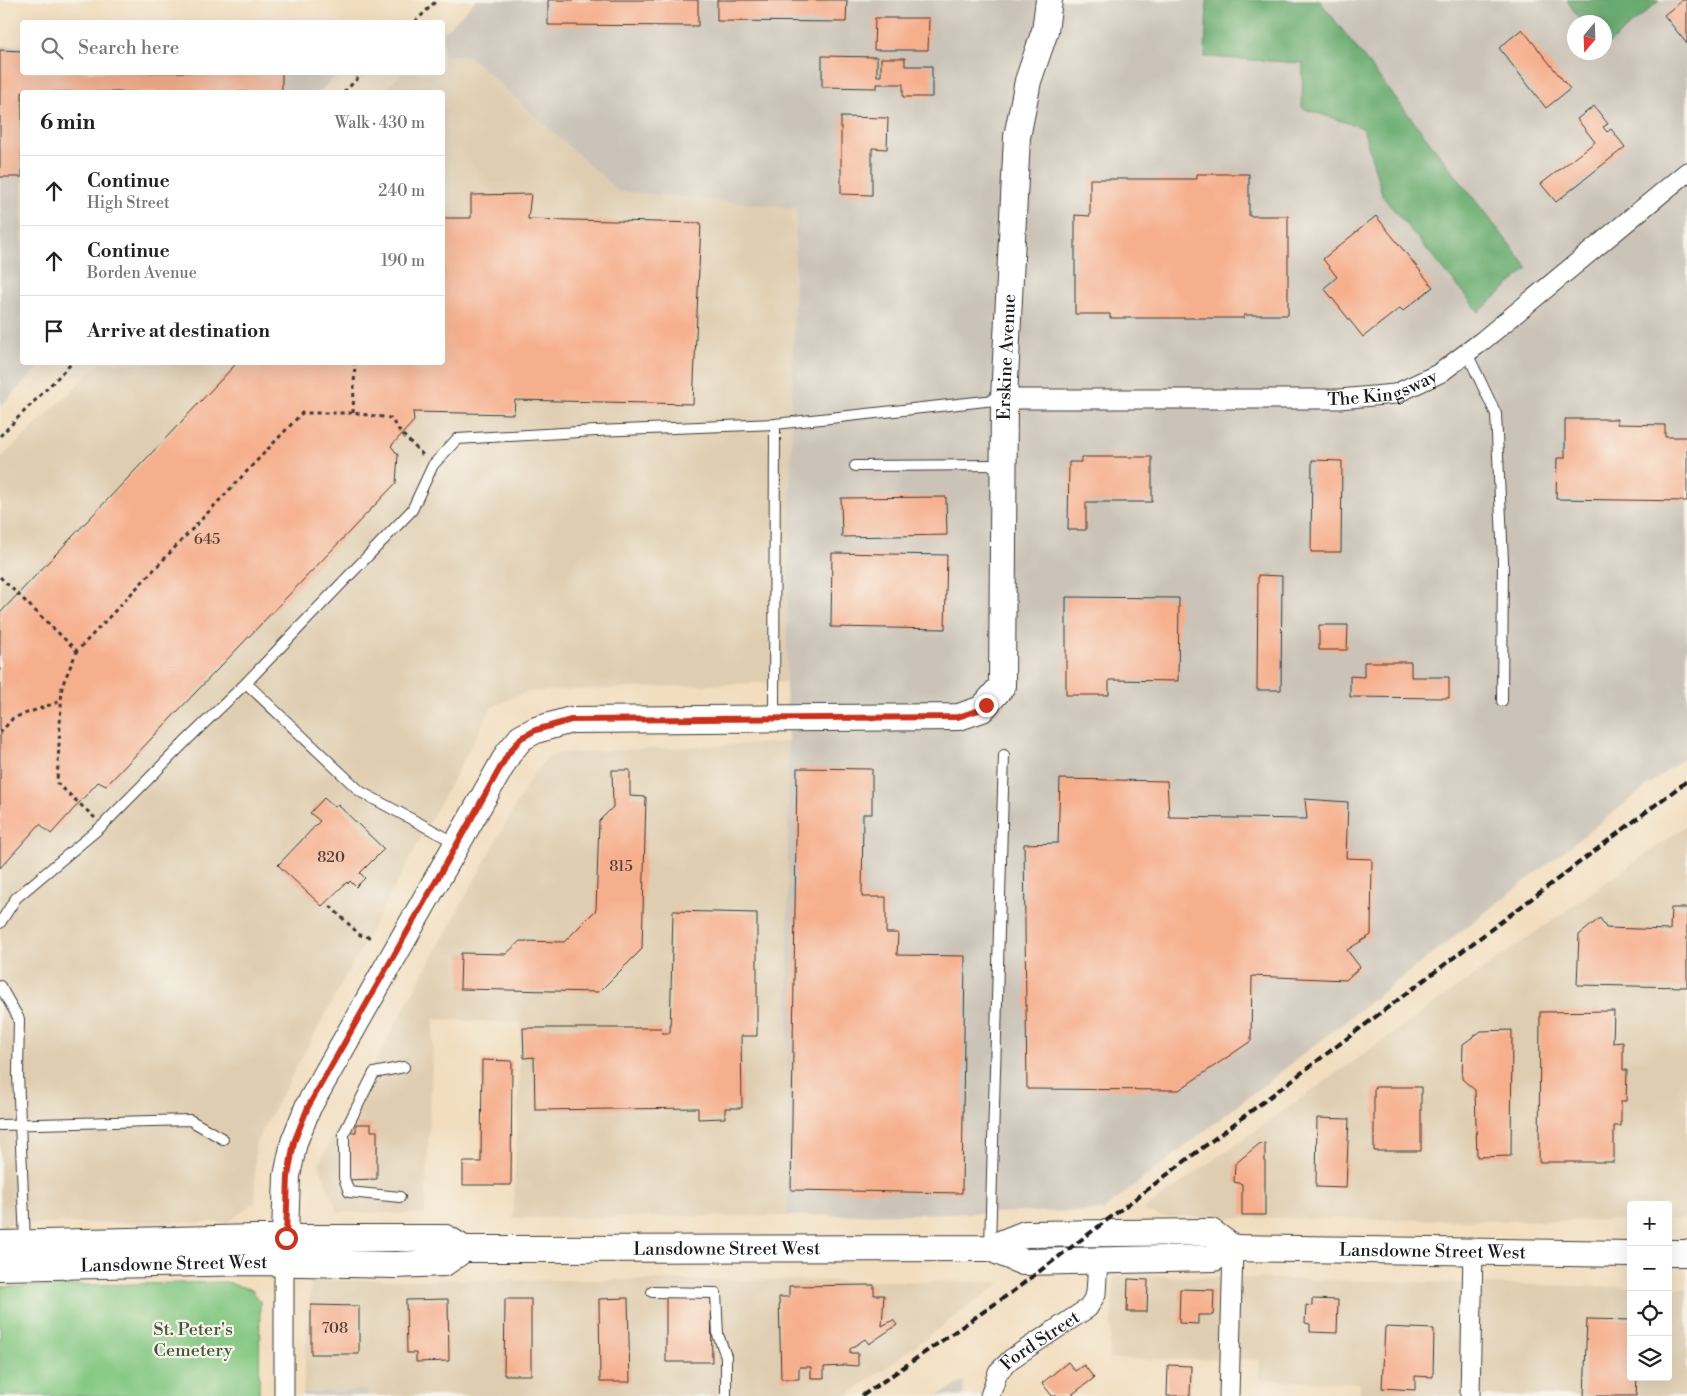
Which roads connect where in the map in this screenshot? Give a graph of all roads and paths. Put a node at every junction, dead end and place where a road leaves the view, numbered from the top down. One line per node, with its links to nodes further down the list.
1 (437, 0): 4 (path)
2 (1049, 0): 5 (main road)
3 (1066, 0): 5 (main road)
4 (416, 20)
5 (1045, 31): 12 (main road, Erskine Avenue)
6 (361, 75): 7 (path)
7 (346, 90)
8 (1687, 172): 9 (street, The Kingsway)
9 (1467, 353): 12 (street, The Kingsway); 23 (lane)
10 (70, 365): 15 (path)
11 (355, 365): 13 (path)
12 (1004, 399): 14 (lane); 17 (main road, Erskine Avenue)
13 (353, 413): 16 (path); 20 (path)
14 (775, 424): 16 (lane); 24 (lane)
15 (0, 436)
16 (433, 465): 21 (lane)
17 (1003, 465): 18 (lane); 24 (main road, Erskine Avenue)
18 (855, 466)
19 (0, 577): 20 (path)
20 (77, 651): 22 (path)
21 (246, 683): 27 (lane); 28 (lane)
22 (61, 701): 25 (path); 27 (path)
23 (1502, 701)
24 (774, 718): 28 (main road)
25 (0, 733)
26 (1004, 755): 39 (lane)
27 (102, 826): 30 (lane)
28 (457, 844): 41 (main road)
29 (330, 906): 31 (path)
30 (0, 923)
31 (373, 938)
32 (0, 986): 34 (lane)
33 (404, 1067): 37 (lane)
34 (20, 1124): 35 (lane); 36 (lane); 38 (lane)
35 (0, 1125)
36 (223, 1139)
37 (400, 1197)
38 (12, 1244): 41 (main road, Lansdowne Street West)
39 (990, 1248): 40 (main road, Lansdowne Street West); 41 (main road, Lansdowne Street West); 46 (main road, Lansdowne Street West)
40 (1233, 1248): 42 (main road, Lansdowne Street West); 46 (main road, Lansdowne Street West); 52 (street)
41 (285, 1250): 47 (main road, Lansdowne Street West); 49 (street)
42 (1473, 1252): 45 (main road, Lansdowne Street West); 53 (street)
43 (1672, 1253): 44 (main road)
44 (1687, 1253)
45 (1627, 1254)
46 (1098, 1260): 51 (street, Ford Street)
47 (0, 1267)
48 (652, 1292): 50 (lane)
49 (284, 1396)
50 (726, 1396)
51 (990, 1396)
52 (1229, 1396)
53 (1470, 1396)

